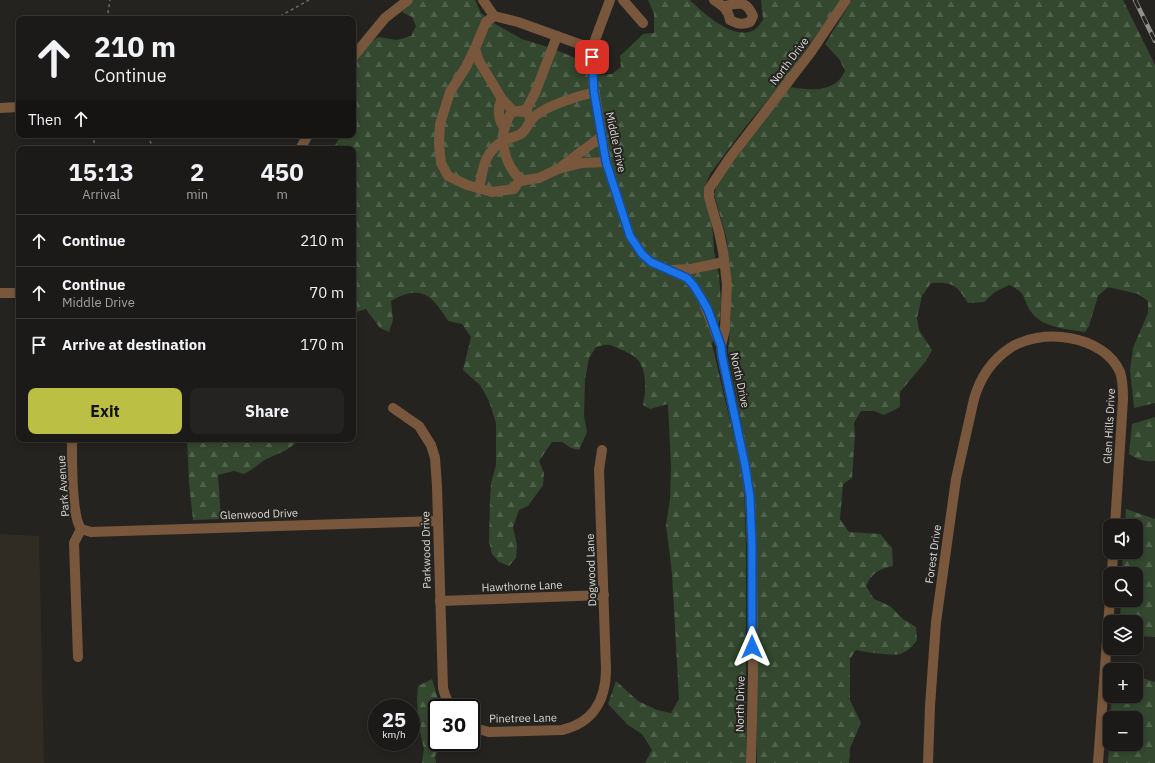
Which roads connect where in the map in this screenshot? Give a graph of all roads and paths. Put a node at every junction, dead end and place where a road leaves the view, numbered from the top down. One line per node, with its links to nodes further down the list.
1 (110, 0): 11 (path)
2 (309, 0): 12 (path)
3 (408, 0): 18 (street)
4 (483, 0): 13 (street)
5 (610, 0): 16 (street, Middle Drive)
6 (622, 0): 14 (street)
7 (714, 0): 10 (street)
8 (846, 0): 33 (street, North Drive)
9 (739, 1): 10 (street); 10 (street)
10 (725, 6)
11 (108, 16)
12 (280, 16)
13 (494, 16): 15 (street); 17 (street)
14 (643, 23)
15 (557, 36): 16 (street); 23 (street)
16 (593, 48): 19 (street, Middle Drive)
17 (475, 49): 20 (street); 32 (street)
18 (356, 53)
19 (594, 92): 25 (street); 27 (street, Middle Drive)
20 (502, 99): 24 (street); 26 (street)
21 (16, 107): 22 (street)
22 (0, 108)
23 (526, 110): 24 (street); 25 (street)
24 (514, 112): 26 (street)
25 (532, 120): 28 (street)
26 (505, 128): 28 (street)
27 (601, 137): 29 (street, Middle Drive); 30 (street)
28 (502, 142): 31 (street); 32 (street)
29 (606, 162): 30 (street); 34 (street, Middle Drive)
30 (558, 169): 31 (street)
31 (522, 181): 32 (street)
32 (479, 188)
33 (724, 262): 34 (street); 37 (street, North Drive)
34 (670, 271): 37 (street, Middle Drive)
35 (0, 293): 36 (street)
36 (16, 293)
37 (721, 346): 52 (street, North Drive)
38 (998, 357): 42 (street, Glen Hills Drive); 53 (street, Forest Drive)
39 (393, 408): 43 (street, Parkwood Drive)
40 (72, 442): 44 (street, Park Avenue)
41 (602, 450): 45 (street, Dogwood Lane)
42 (1115, 519)
43 (438, 521): 44 (street, Glenwood Drive); 46 (street, Parkwood Drive)
44 (81, 529): 48 (street)
45 (604, 595): 46 (street, Hawthorne Lane); 49 (street, Dogwood Lane)
46 (440, 601): 50 (street, Parkwood Drive)
47 (1109, 607): 54 (street)
48 (78, 657)
49 (605, 689): 51 (street, Pinetree Lane)
50 (446, 699)
51 (480, 729)
52 (751, 763)
53 (928, 763)
54 (1098, 763)

